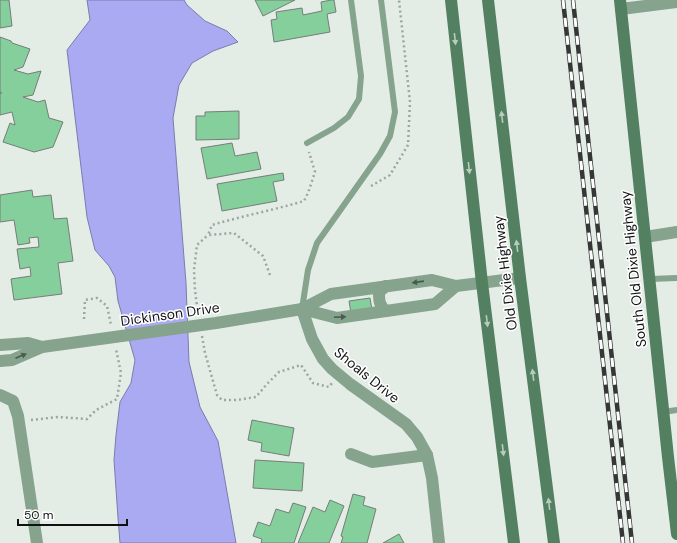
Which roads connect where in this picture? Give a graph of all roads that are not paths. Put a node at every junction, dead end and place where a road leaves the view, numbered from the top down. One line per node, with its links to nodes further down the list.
1 (351, 0): 7 (lane)
2 (381, 0): 16 (lane)
3 (451, 0): 13 (main road, Old Dixie Highway, one-way to 13)
4 (488, 0): 10 (main road, Old Dixie Highway, one-way to 4)
5 (677, 2): 6 (street)
6 (620, 5): 9 (main road, South Old Dixie Highway)
7 (307, 144)
8 (677, 232): 9 (street)
9 (645, 236): 12 (main road, South Old Dixie Highway)
10 (520, 278): 13 (street, Dickinson Drive); 31 (main road, Old Dixie Highway, one-way to 10)
11 (677, 278): 12 (lane)
12 (650, 279): 23 (main road, South Old Dixie Highway)
13 (482, 283): 15 (street, Dickinson Drive); 30 (main road, Old Dixie Highway, one-way to 30)
14 (386, 286): 15 (street, Dickinson Drive, one-way to 14); 16 (street, Dickinson Drive); 17 (street)
15 (456, 286): 17 (street, Dickinson Drive)
16 (302, 309): 17 (street, Dickinson Drive, one-way to 17); 19 (street, Dickinson Drive); 25 (street, Shoals Drive)
17 (386, 311)
18 (0, 345): 19 (street, Dickinson Drive)
19 (42, 347): 20 (street, Dickinson Drive, one-way to 19)
20 (0, 362)
21 (0, 395): 28 (street)
22 (677, 410): 23 (lane)
23 (663, 412): 26 (main road, South Old Dixie Highway)
24 (351, 454): 25 (street)
25 (427, 455): 29 (street, Shoals Drive)
26 (672, 456): 27 (main road, South Old Dixie Highway)
27 (677, 534)
28 (37, 543)
29 (439, 543)
30 (514, 543)
31 (554, 543)

